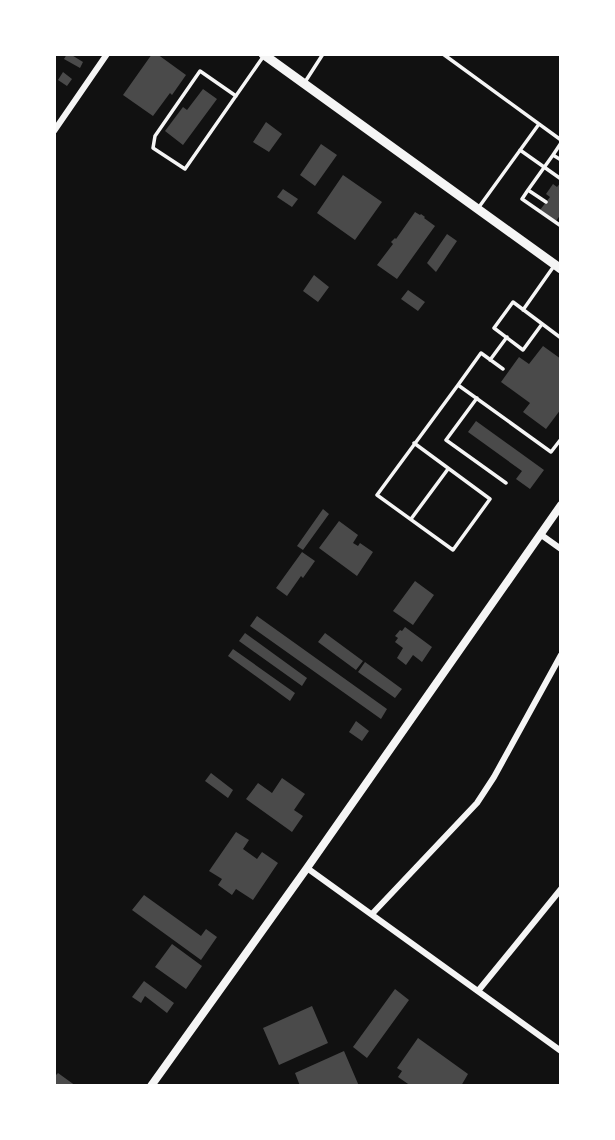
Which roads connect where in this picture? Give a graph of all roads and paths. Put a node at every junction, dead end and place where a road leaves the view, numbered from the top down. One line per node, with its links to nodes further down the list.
1 (107, 54): 8 (street)
2 (323, 54): 5 (lane)
3 (443, 54): 7 (lane)
4 (264, 55): 5 (main road); 6 (lane)
5 (304, 84): 17 (main road)
6 (236, 96): 6 (lane)
7 (539, 124): 9 (lane); 10 (lane)
8 (54, 131)
9 (561, 142): 11 (lane)
10 (520, 150): 13 (lane); 17 (lane)
11 (553, 155): 12 (lane); 13 (lane)
12 (561, 160)
13 (544, 167): 14 (lane); 15 (lane)
14 (561, 179)
15 (528, 190): 16 (lane); 18 (lane)
16 (546, 202)
17 (477, 209): 19 (main road)
18 (561, 226)
19 (558, 267): 20 (lane)
20 (523, 310): 21 (lane); 22 (lane)
21 (542, 324): 22 (lane); 23 (lane)
22 (507, 337): 24 (lane)
23 (561, 338)
24 (490, 360): 25 (lane); 26 (lane)
25 (503, 369)
26 (458, 385): 27 (lane); 29 (lane)
27 (477, 398): 28 (lane); 31 (lane)
28 (561, 439)
29 (414, 443): 30 (lane); 33 (lane)
30 (449, 468): 33 (lane); 33 (lane)
31 (506, 483)
32 (561, 505): 34 (street)
33 (411, 519)
34 (540, 534): 35 (street); 37 (street)
35 (561, 549)
36 (561, 655): 39 (street)
37 (307, 868): 39 (street); 42 (street)
38 (561, 890): 40 (street)
39 (372, 914): 40 (street)
40 (478, 991): 41 (street)
41 (561, 1051)
42 (151, 1086)

